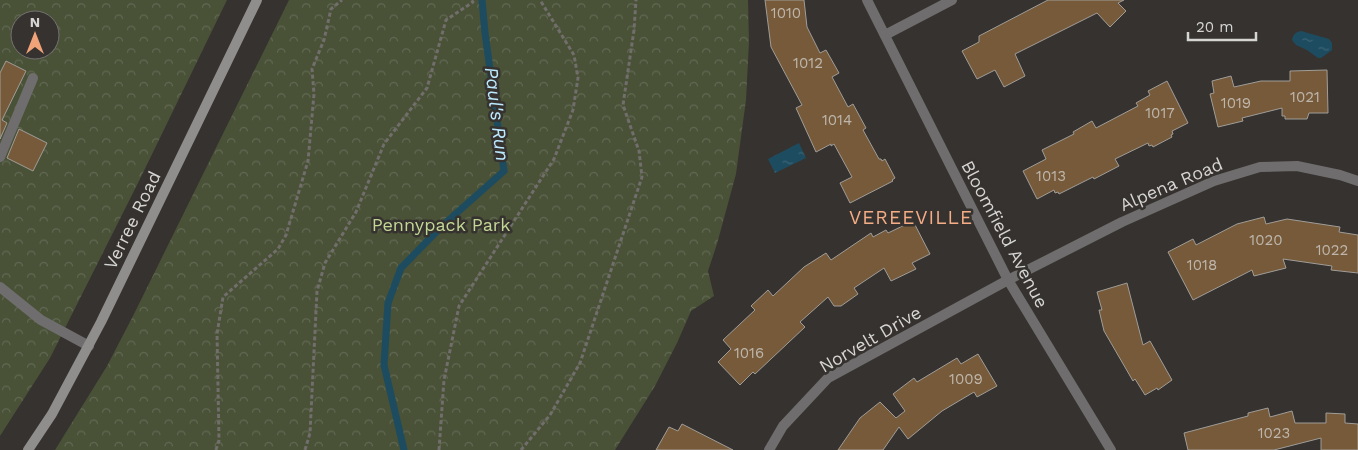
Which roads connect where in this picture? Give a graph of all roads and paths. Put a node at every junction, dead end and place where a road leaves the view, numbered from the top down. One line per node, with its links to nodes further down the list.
1 (257, 0): 14 (main road, Verree Road)
2 (342, 0): 16 (path)
3 (471, 0): 17 (path)
4 (540, 0): 18 (path)
5 (636, 0): 19 (path)
6 (867, 0): 8 (street, Bloomfield Avenue)
7 (952, 0): 8 (street)
8 (885, 35): 12 (street, Bloomfield Avenue)
9 (33, 78): 10 (street)
10 (0, 157)
11 (1358, 181): 12 (street, Alpena Road)
12 (1008, 280): 20 (street, Norvelt Drive); 21 (street, Bloomfield Avenue)
13 (0, 287): 14 (street)
14 (89, 346): 15 (main road, Verree Road)
15 (28, 450)
16 (216, 450)
17 (305, 450)
18 (439, 450)
19 (522, 450)
20 (769, 450)
21 (1112, 450)

